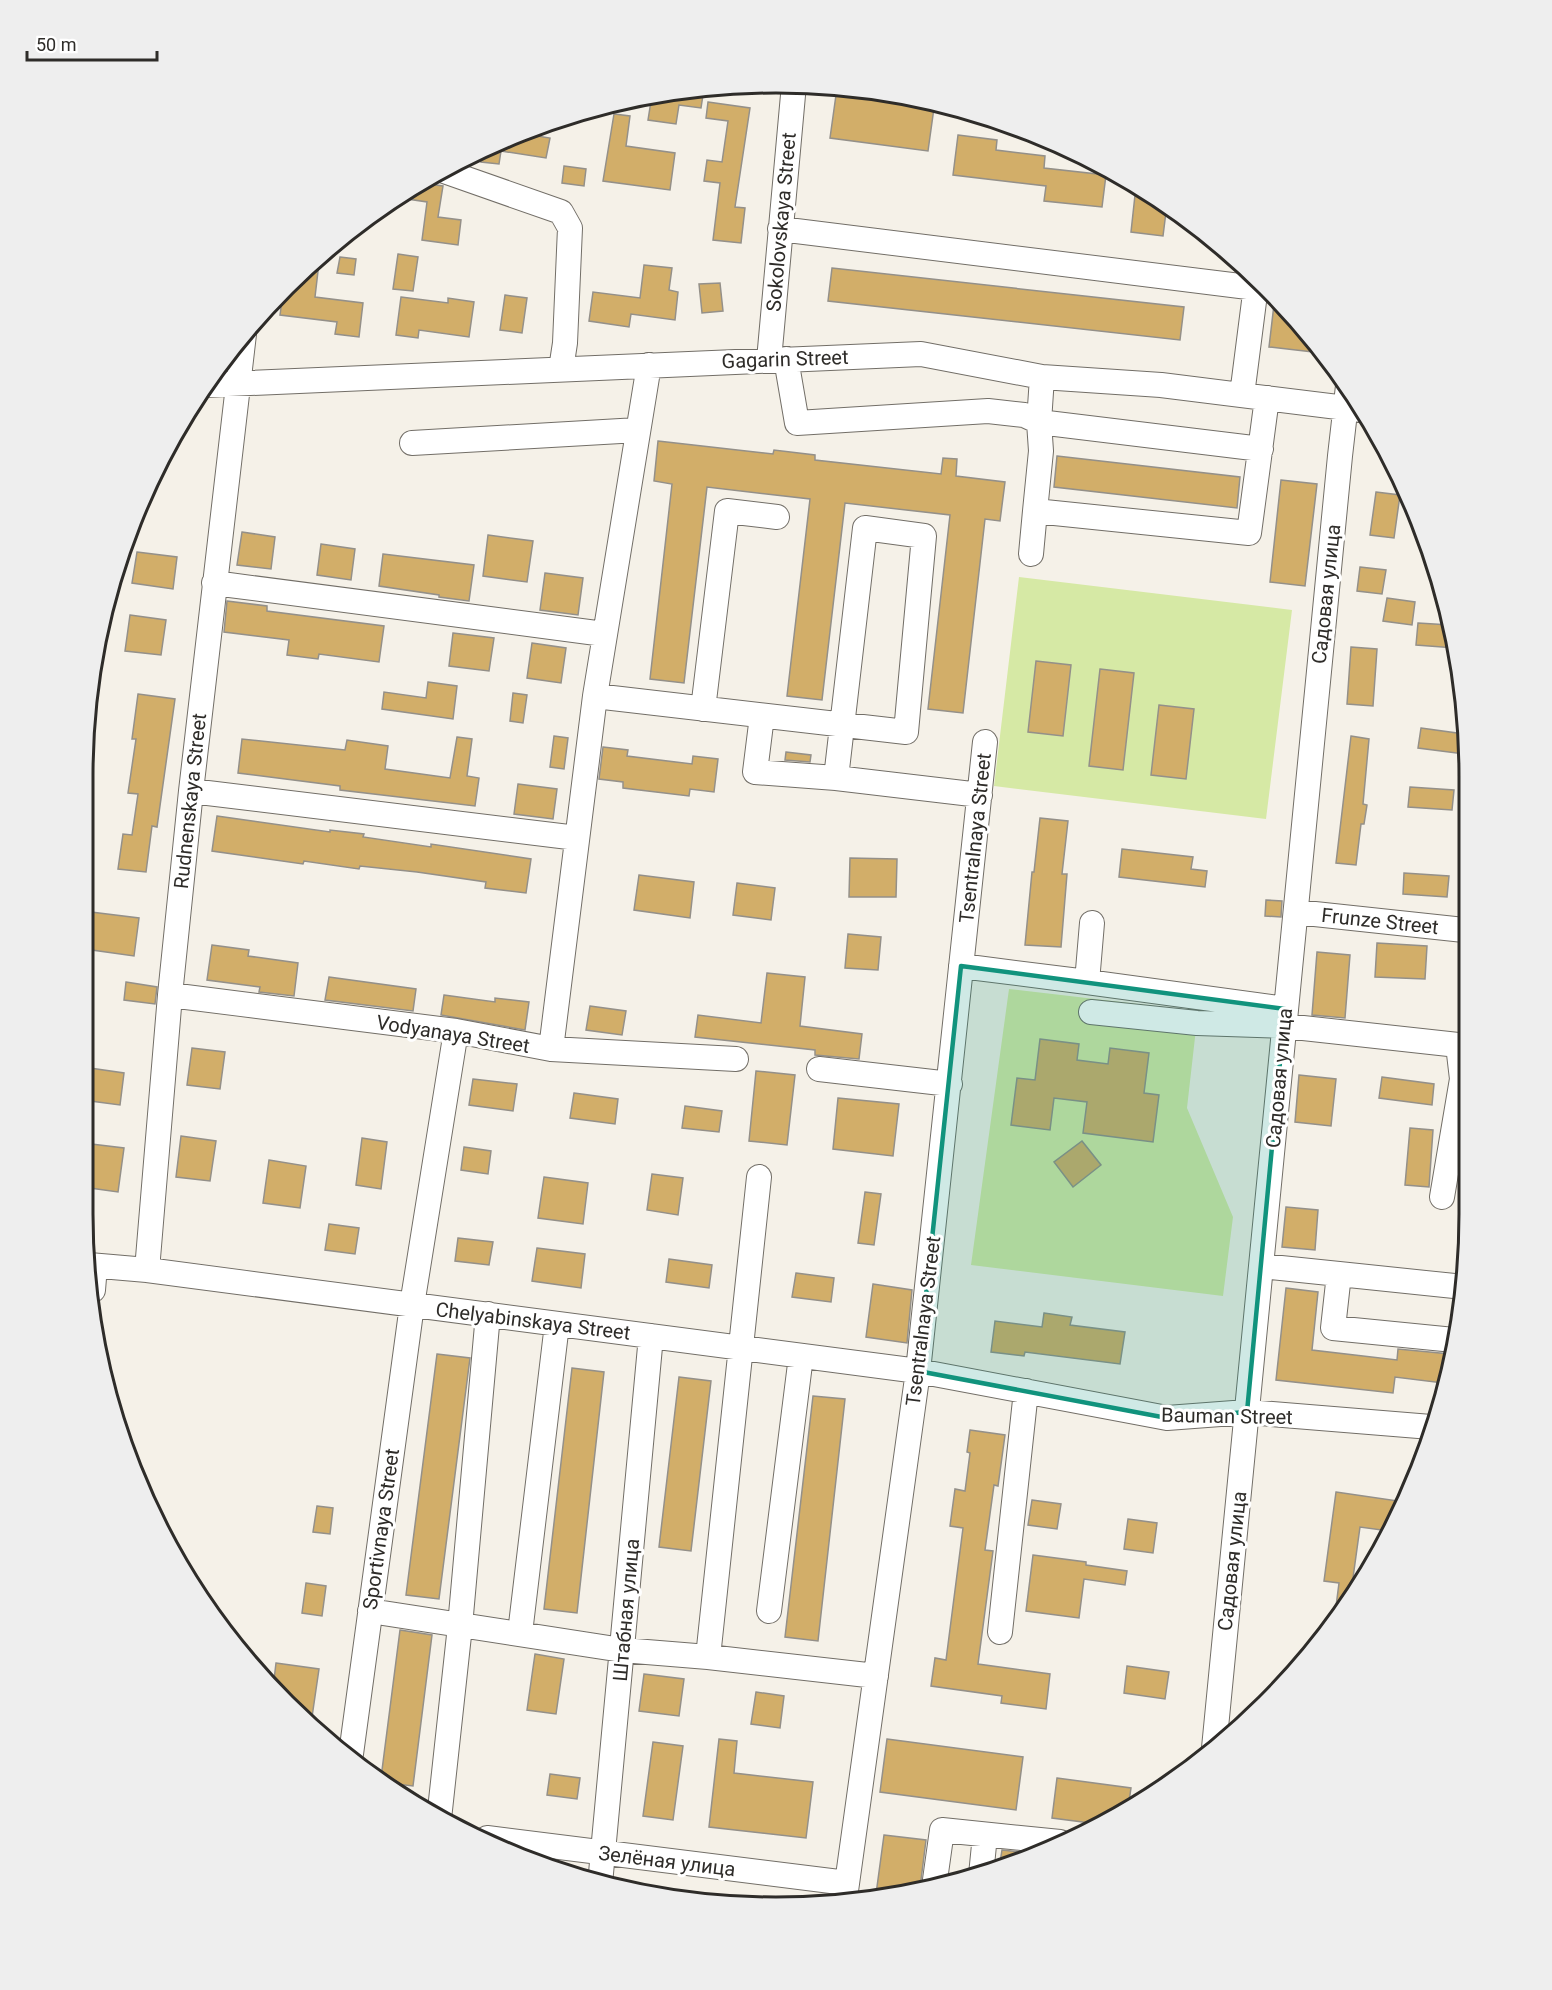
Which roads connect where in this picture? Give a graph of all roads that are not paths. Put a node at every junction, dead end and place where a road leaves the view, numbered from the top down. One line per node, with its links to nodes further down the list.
1 (793, 93): 3 (street, Sokolovskaya Street)
2 (454, 174): 9 (street)
3 (780, 229): 4 (street); 7 (street, Sokolovskaya Street)
4 (1247, 282)
5 (1255, 289): 13 (street)
6 (242, 351): 11 (street, Rudnenskaya Street)
7 (777, 360): 8 (street, Gagarin Street); 10 (street, Gagarin Street); 17 (street, Sokolovskaya Street)
8 (648, 365): 9 (street, Gagarin Street); 18 (street)
9 (561, 369): 11 (street, Gagarin Street)
10 (1042, 377): 13 (street, Gagarin Street); 17 (street)
11 (237, 383): 12 (street, Gagarin Street); 24 (street, Rudnenskaya Street)
12 (217, 384)
13 (1242, 395): 14 (street, Gagarin Street)
14 (1268, 398): 15 (street, Gagarin Street); 20 (street)
15 (1346, 401)
16 (1351, 409): 35 (street, Садовая улица)
17 (1039, 422): 20 (street); 21 (street)
18 (638, 430): 19 (street); 25 (street)
19 (412, 443)
20 (1261, 449): 21 (street)
21 (1035, 511): 23 (street)
22 (777, 517): 27 (street)
23 (1031, 554)
24 (214, 583): 25 (street); 32 (street, Rudnenskaya Street)
25 (604, 634): 26 (street)
26 (595, 696): 27 (street); 34 (street)
27 (703, 709): 28 (street)
28 (762, 716): 29 (street); 31 (street)
29 (841, 725): 29 (street); 31 (street)
30 (985, 742): 33 (street, Tsentralnaya Street)
31 (836, 778): 33 (street)
32 (190, 791): 34 (street); 40 (street, Rudnenskaya Street)
33 (980, 795): 38 (street, Tsentralnaya Street)
34 (577, 838): 44 (street)
35 (1296, 912): 37 (street, Frunze Street); 42 (street, Садовая улица)
36 (1092, 923): 39 (street)
37 (1459, 929)
38 (961, 966): 39 (street); 48 (street, Tsentralnaya Street)
39 (1087, 982): 42 (street)
40 (170, 995): 43 (street, Vodyanaya Street); 54 (street, Rudnenskaya Street)
41 (1091, 1012): 42 (street)
42 (1285, 1018): 45 (street); 53 (street, Садовая улица)
43 (456, 1031): 44 (street, Vodyanaya Street); 57 (street, Sportivnaya Street)
44 (551, 1049): 46 (street, Vodyanaya Street)
45 (1459, 1054)
46 (736, 1059)
47 (819, 1069): 48 (street)
48 (950, 1084): 64 (street, Tsentralnaya Street)
49 (1459, 1124): 51 (street)
50 (759, 1177): 62 (street)
51 (1442, 1197)
52 (95, 1266): 54 (street, Chelyabinskaya Street)
53 (1261, 1266): 55 (street); 66 (street, Садовая улица)
54 (147, 1270): 57 (street, Chelyabinskaya Street)
55 (1339, 1274): 56 (street); 61 (street)
56 (1455, 1286)
57 (412, 1305): 58 (street, Chelyabinskaya Street); 68 (street, Sportivnaya Street)
58 (488, 1314): 59 (street, Chelyabinskaya Street); 70 (street)
59 (557, 1324): 60 (street, Chelyabinskaya Street); 72 (street)
60 (651, 1336): 62 (street, Chelyabinskaya Street); 73 (street, Штабная улица)
61 (1447, 1339)
62 (741, 1348): 63 (street, Chelyabinskaya Street); 74 (street)
63 (801, 1356): 64 (street, Chelyabinskaya Street); 69 (street)
64 (918, 1371): 65 (street, Bauman Street); 75 (street, Tsentralnaya Street)
65 (1026, 1391): 66 (street, Bauman Street); 71 (street)
66 (1247, 1412): 67 (street, Bauman Street); 76 (street, Садовая улица)
67 (1425, 1427)
68 (370, 1611): 70 (street); 77 (street, Sportivnaya Street)
69 (769, 1611)
70 (460, 1626): 72 (street); 78 (street)
71 (1000, 1632)
72 (520, 1633): 73 (street)
73 (622, 1650): 74 (street); 82 (street, Штабная улица)
74 (708, 1657): 75 (street)
75 (876, 1676): 86 (street, Tsentralnaya Street)
76 (1215, 1737)
77 (352, 1749)
78 (440, 1808)
79 (985, 1835): 81 (street); 83 (street); 85 (street)
80 (504, 1840): 82 (street, Зелёная улица)
81 (1045, 1841)
82 (603, 1853): 84 (street, Штабная улица); 86 (street, Зелёная улица)
83 (982, 1865)
84 (601, 1874)
85 (935, 1878)
86 (846, 1891)

